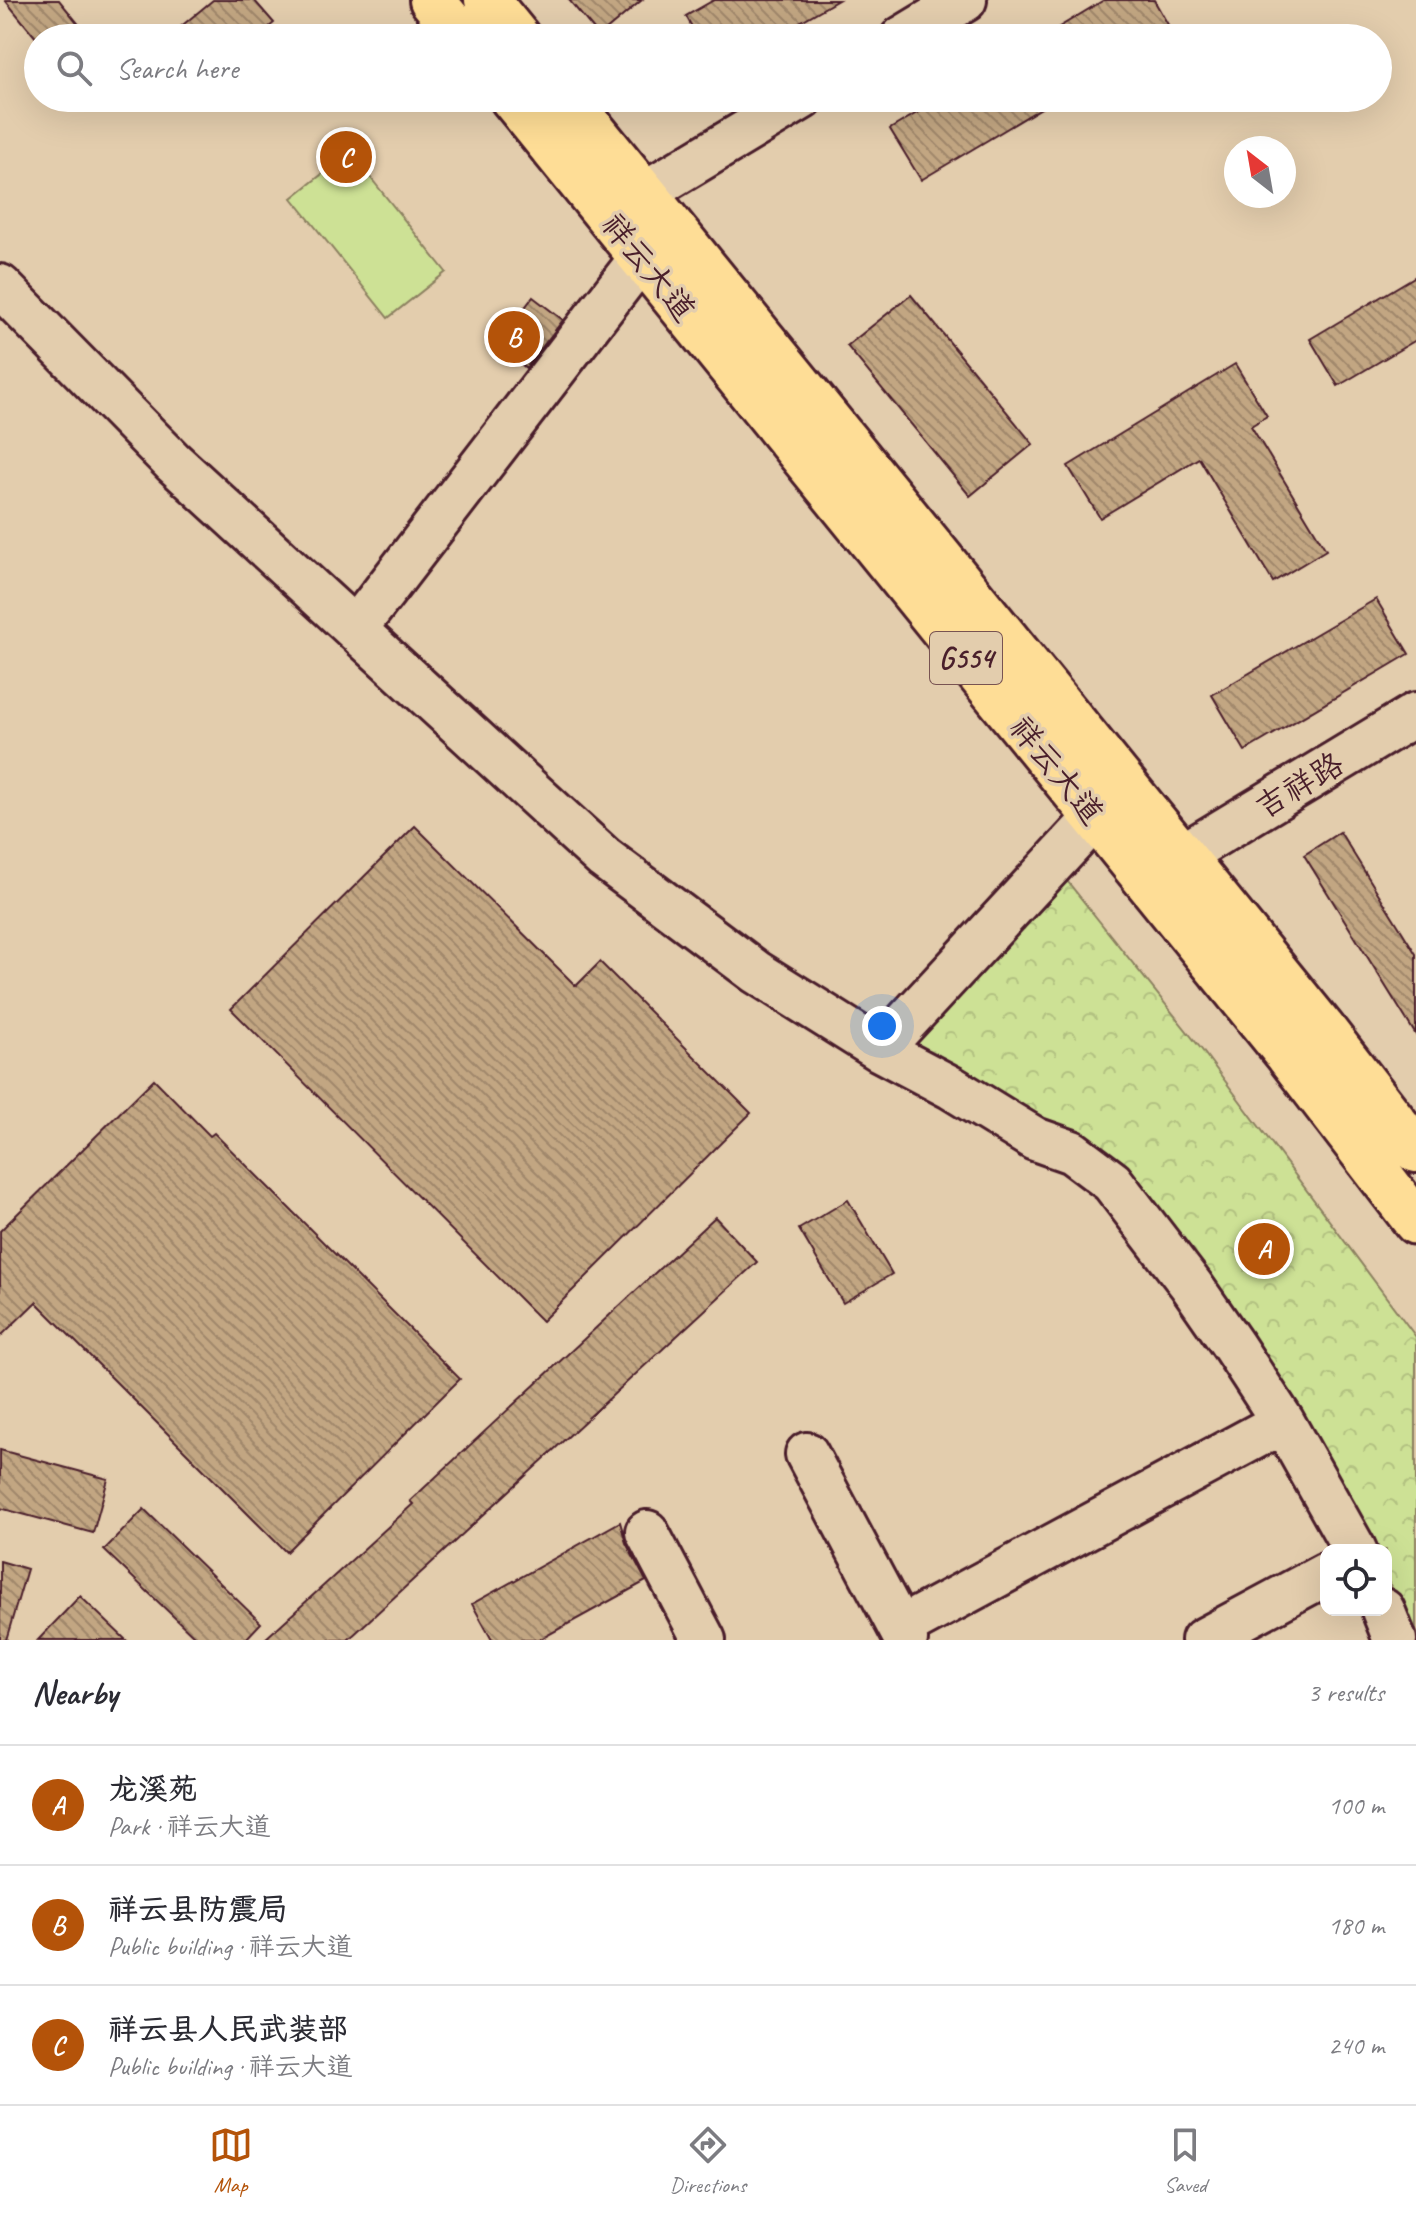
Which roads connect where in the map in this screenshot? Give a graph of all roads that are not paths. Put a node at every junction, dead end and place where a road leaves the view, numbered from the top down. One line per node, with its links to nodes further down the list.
1 (432, 0): 4 (highway)
2 (487, 0): 5 (highway)
3 (965, 0): 6 (street)
4 (452, 24)
5 (507, 24)
6 (925, 24)
7 (523, 112): 11 (highway, 祥云大道 / G554)
8 (578, 112): 10 (highway, 祥云大道 / G554)
9 (779, 112): 10 (street)
10 (644, 193): 11 (highway); 17 (highway, 祥云大道 / G554)
11 (608, 217): 12 (highway, 祥云大道 / G554)
12 (641, 258): 14 (street); 16 (highway, 祥云大道 / G554)
13 (0, 286): 14 (street)
14 (356, 628): 18 (street)
15 (1416, 714): 17 (street, 吉祥路)
16 (1095, 818): 17 (highway, 祥云大道 / G554); 18 (street)
17 (1164, 868): 19 (highway, 祥云大道 / G554); 20 (highway, 祥云大道 / G554)
18 (880, 1050): 21 (street)
19 (1416, 1150)
20 (1416, 1222)
21 (1283, 1422): 24 (street); 27 (street)
22 (807, 1454): 27 (street)
23 (647, 1532): 28 (street)
24 (1352, 1544)
25 (1320, 1577): 29 (street)
26 (1385, 1616): 30 (street)
27 (903, 1634)
28 (704, 1640)
29 (1203, 1640)
30 (1395, 1640)

